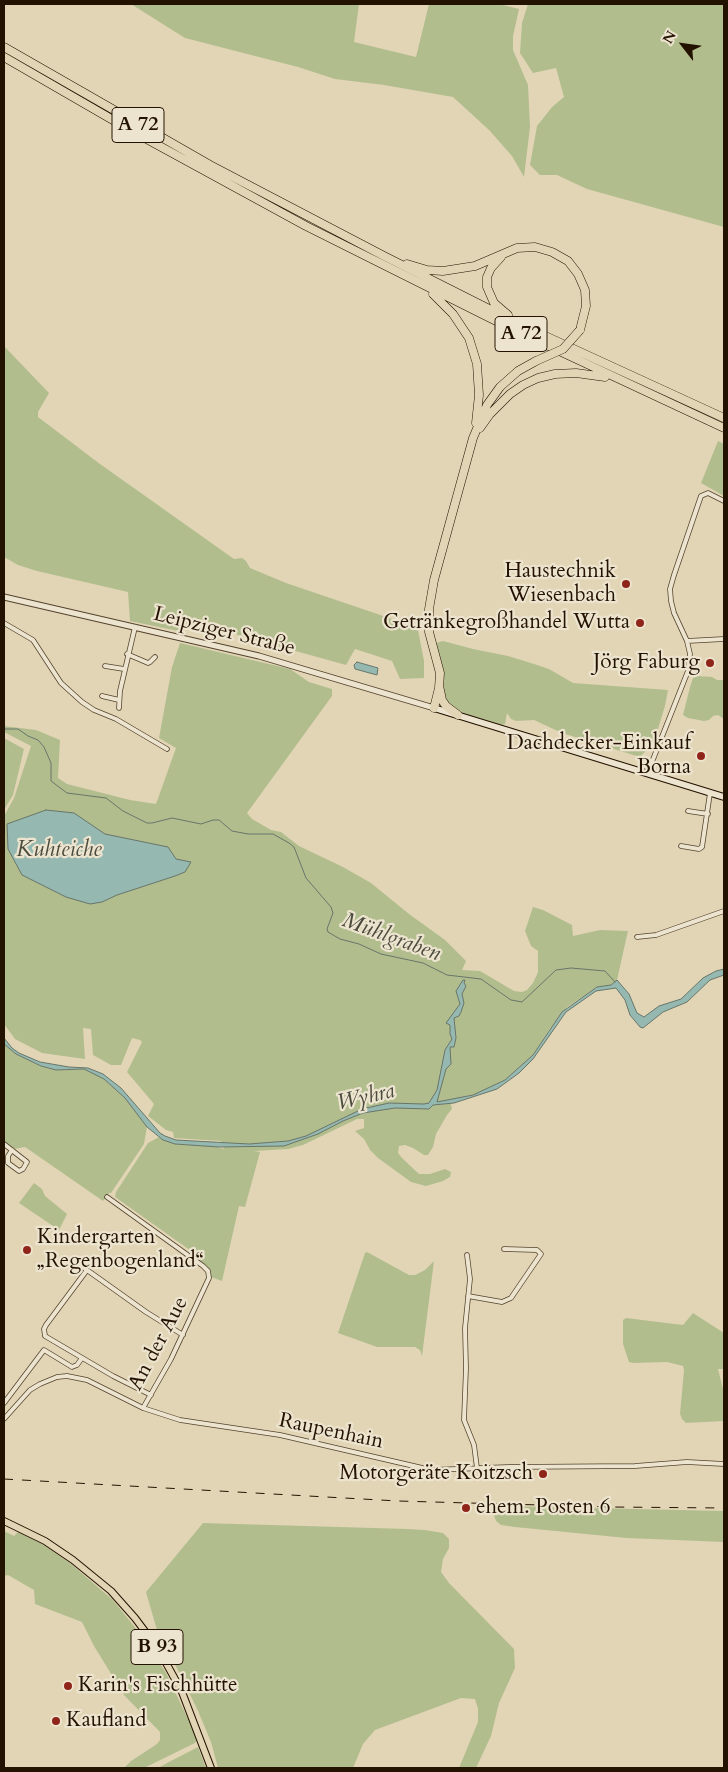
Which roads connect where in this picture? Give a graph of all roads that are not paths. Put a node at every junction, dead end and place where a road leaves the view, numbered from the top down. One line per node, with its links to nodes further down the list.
1 (4, 47): 4 (highway, A 72)
2 (4, 57): 5 (highway, A 72)
3 (506, 252): 4 (highway); 6 (highway); 10 (highway, bridge)
4 (384, 256): 6 (highway, A 72)
5 (424, 286): 7 (highway, A 72); 10 (highway)
6 (517, 323): 8 (highway, A 72)
7 (620, 380): 9 (highway, A 72); 10 (highway)
8 (724, 418)
9 (724, 428)
10 (473, 438): 21 (highway)
11 (724, 501): 16 (street)
12 (4, 597): 14 (street, Leipziger Straße)
13 (4, 623): 27 (street)
14 (135, 627): 17 (street); 25 (street, Leipziger Straße)
15 (724, 639): 16 (street)
16 (687, 641): 28 (street)
17 (127, 654): 18 (street); 20 (street)
18 (155, 657)
19 (105, 666): 20 (street)
20 (124, 669): 23 (street)
21 (439, 688): 25 (highway); 26 (highway)
22 (102, 696): 23 (street)
23 (119, 700): 24 (street)
24 (119, 708)
25 (434, 708): 26 (main road)
26 (458, 716): 28 (main road)
27 (167, 749)
28 (648, 772): 29 (main road)
29 (710, 793): 30 (main road); 32 (street)
30 (724, 797)
31 (688, 811): 32 (street)
32 (708, 814): 33 (street)
33 (681, 846)
34 (724, 911): 35 (street)
35 (637, 937)
36 (4, 1144): 37 (street)
37 (12, 1150): 38 (street); 38 (street)
38 (8, 1156): 39 (street)
39 (4, 1162)
40 (107, 1197): 46 (street, An der Aue)
41 (504, 1249): 45 (street)
42 (467, 1255): 45 (street)
43 (73, 1260): 44 (street)
44 (88, 1270): 46 (street); 47 (street)
45 (468, 1296): 53 (street)
46 (183, 1334): 48 (street, An der Aue)
47 (82, 1358): 48 (street); 49 (street)
48 (151, 1395): 50 (street, An der Aue)
49 (4, 1403)
50 (142, 1408): 51 (street, Raupenhain); 53 (street, Raupenhain)
51 (4, 1419)
52 (724, 1464): 53 (street, Raupenhain)
53 (477, 1468)
54 (4, 1521): 55 (main road, B 93)
55 (211, 1768)

